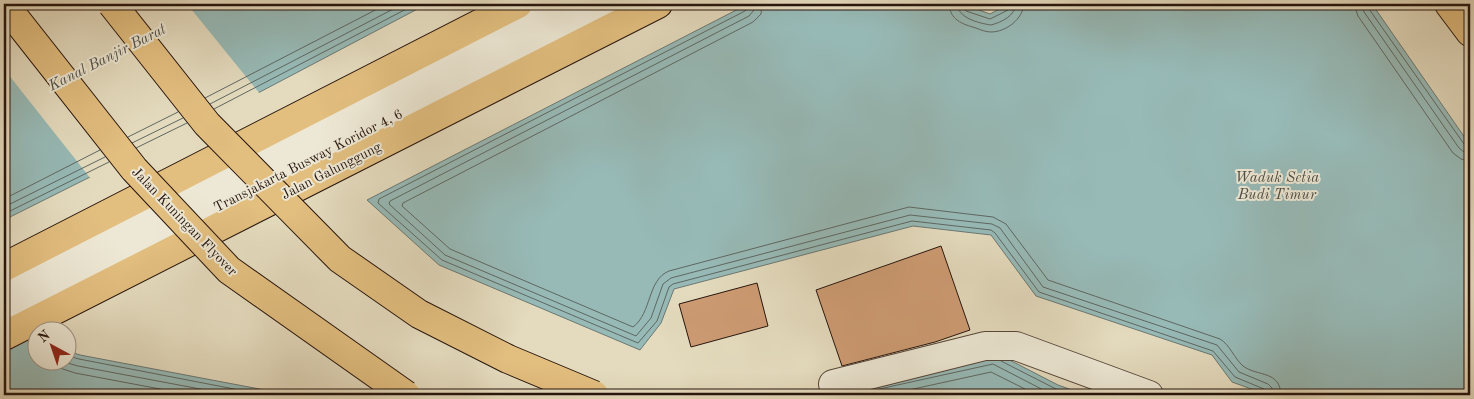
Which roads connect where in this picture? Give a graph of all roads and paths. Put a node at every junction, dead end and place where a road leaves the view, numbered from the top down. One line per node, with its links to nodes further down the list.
1 (4, 4): 15 (main road, Jalan Kuningan Flyover, bridge)
2 (112, 4): 16 (main road, bridge)
3 (518, 4): 9 (main road, Jalan Galunggung)
4 (564, 4): 9 (lane, Transjakarta Busway Koridor 4, 6)
5 (612, 4): 9 (lane, Transjakarta Busway Koridor 4, 6)
6 (658, 4): 9 (main road, Jalan Galunggung)
7 (1448, 4): 8 (main road)
8 (1470, 32)
9 (90, 258): 10 (main road, Jalan Galunggung); 11 (lane, Transjakarta Busway Koridor 4, 6); 12 (lane, Transjakarta Busway Koridor 4, 6); 13 (main road, Jalan Galunggung)
10 (4, 267)
11 (4, 289)
12 (4, 316)
13 (4, 336)
14 (834, 384): 17 (lane)
15 (406, 395)
16 (594, 395)
17 (1149, 395)

